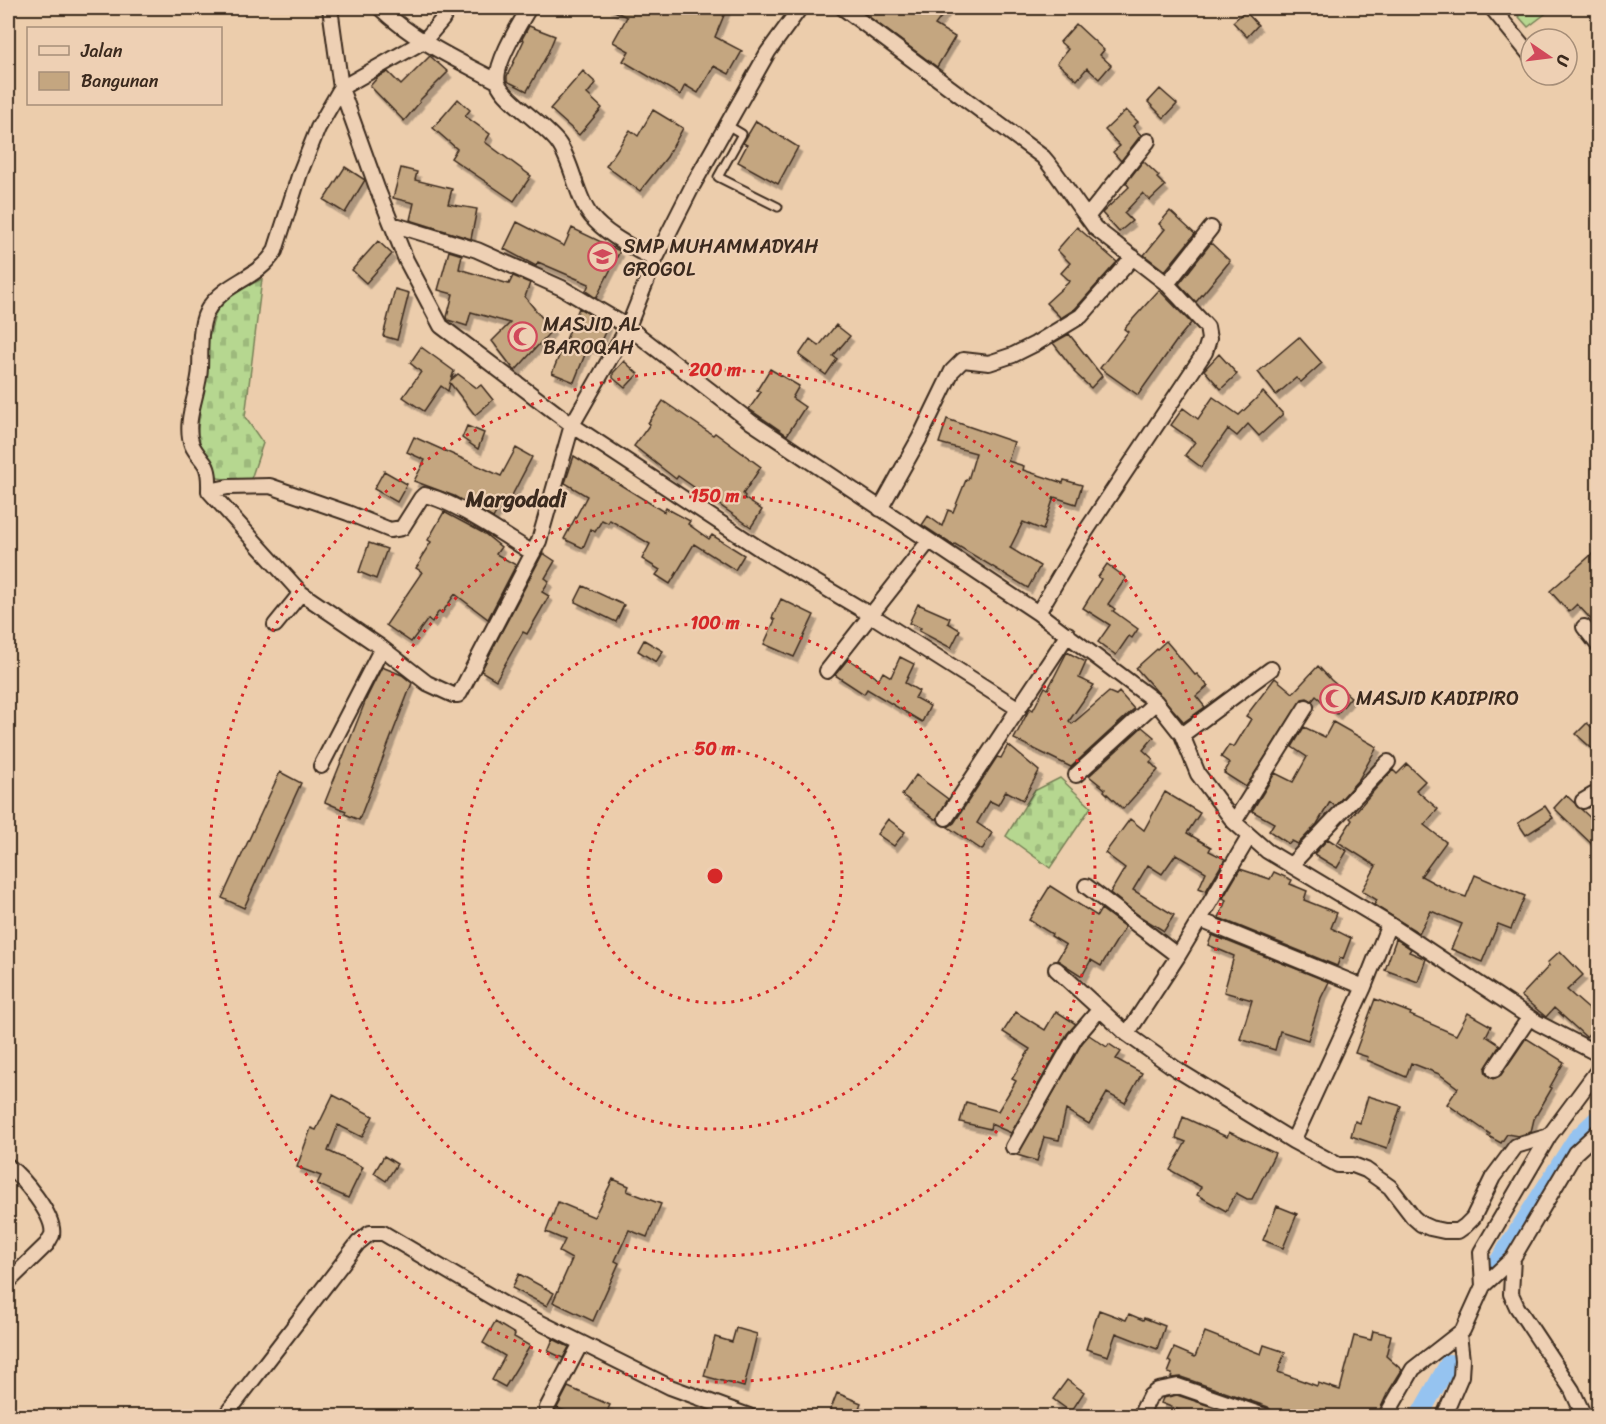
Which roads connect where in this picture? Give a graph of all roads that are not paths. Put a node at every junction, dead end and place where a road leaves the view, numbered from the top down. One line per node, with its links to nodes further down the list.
1 (330, 8): 11 (street)
2 (380, 8): 8 (street)
3 (448, 8): 8 (street)
4 (529, 8): 10 (street)
5 (800, 8): 12 (street)
6 (843, 8): 15 (street)
7 (1492, 8): 9 (street)
8 (424, 41): 10 (street); 11 (street)
9 (1519, 41)
10 (497, 81): 19 (street)
11 (341, 88): 16 (street); 23 (street)
12 (727, 124): 14 (lane); 19 (street)
13 (1148, 141): 15 (street)
14 (778, 207)
15 (1087, 218): 18 (street)
16 (392, 224): 21 (street); 22 (street)
17 (1211, 228): 20 (street)
18 (1133, 257): 20 (street); 24 (street)
19 (655, 261): 21 (street)
20 (1167, 284): 28 (street)
21 (628, 327): 22 (street); 24 (street)
22 (572, 425): 26 (street); 29 (street)
23 (209, 491): 26 (street); 27 (street)
24 (880, 508): 25 (street)
25 (929, 541): 28 (street); 29 (street)
26 (536, 547): 34 (street)
27 (301, 593): 30 (street); 34 (street)
28 (1038, 613): 32 (street)
29 (871, 615): 36 (street); 39 (street)
30 (275, 625)
31 (1584, 627): 33 (street)
32 (1068, 634): 37 (street); 39 (street)
33 (1599, 645)
34 (382, 648): 42 (street)
35 (1271, 669): 40 (street)
36 (827, 671)
37 (1156, 702): 40 (street); 43 (street)
38 (1306, 707): 47 (street)
39 (1019, 709): 46 (street)
40 (1182, 735): 47 (street)
41 (1388, 762): 49 (street)
42 (321, 766)
43 (1076, 775)
44 (1599, 795): 45 (street)
45 (1582, 801)
46 (946, 818)
47 (1234, 822): 48 (street)
48 (1250, 837): 49 (street); 51 (street)
49 (1291, 866): 52 (street)
50 (1086, 886): 53 (street)
51 (1200, 920): 53 (street); 55 (street)
52 (1389, 924): 55 (street); 57 (street)
53 (1178, 956): 58 (street)
54 (1056, 969): 56 (street)
55 (1364, 987): 64 (street)
56 (1100, 1009): 58 (street); 65 (street)
57 (1529, 1017): 59 (street); 60 (street)
58 (1127, 1034): 64 (street)
59 (1599, 1054)
60 (1494, 1070)
61 (1599, 1070): 63 (street)
62 (1599, 1132): 67 (street)
63 (1549, 1136): 64 (street); 69 (street)
64 (1293, 1141)
65 (1013, 1147)
66 (8, 1166): 68 (street)
67 (1513, 1258): 69 (street); 79 (street)
68 (8, 1282)
69 (1482, 1288): 70 (street)
70 (1461, 1332): 77 (street); 78 (street)
71 (581, 1343): 72 (street); 73 (street); 74 (street)
72 (547, 1408)
73 (225, 1416)
74 (749, 1416)
75 (1140, 1416): 76 (street)
76 (1265, 1416)
77 (1386, 1416)
78 (1444, 1416)
79 (1584, 1416)

